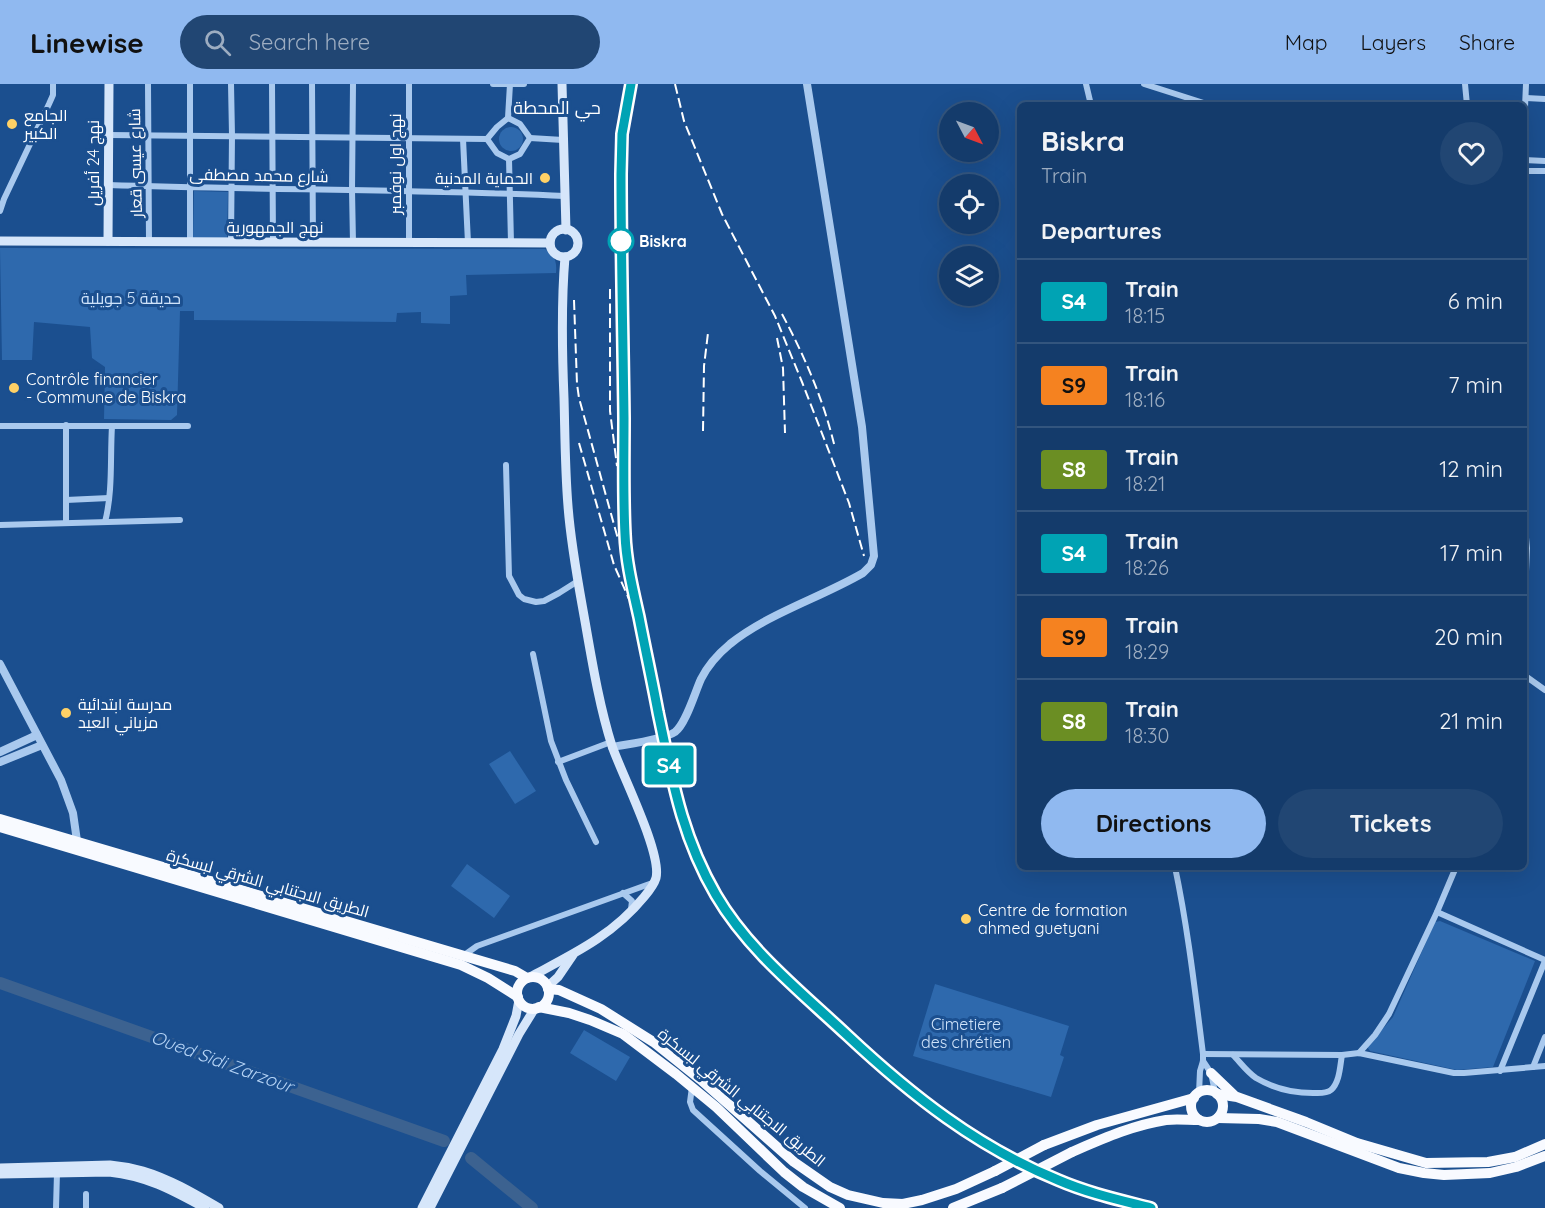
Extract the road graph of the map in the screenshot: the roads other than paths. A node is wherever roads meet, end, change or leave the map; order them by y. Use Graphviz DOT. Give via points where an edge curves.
graph roads {
  1 [pos="53,84"];
  2 [pos="109,84"];
  3 [pos="148,84"];
  4 [pos="190,84"];
  5 [pos="231,84"];
  6 [pos="272,84"];
  7 [pos="312,84"];
  8 [pos="353,84"];
  9 [pos="409,84"];
  10 [pos="493,84"];
  11 [pos="510,84"];
  12 [pos="524,84"];
  13 [pos="562,84"];
  14 [pos="807,84"];
  15 [pos="1086,84"];
  16 [pos="1144,84"];
  17 [pos="1465,84"];
  18 [pos="1526,84"];
  19 [pos="1526,98"];
  20 [pos="1545,99"];
  21 [pos="1089,102"];
  22 [pos="1201,102"];
  23 [pos="1467,102"];
  24 [pos="1526,102"];
  25 [pos="508,118"];
  26 [pos="109,135"];
  27 [pos="232,135"];
  28 [pos="148,136"];
  29 [pos="190,136"];
  30 [pos="273,136"];
  31 [pos="313,136"];
  32 [pos="352,137"];
  33 [pos="409,138"];
  34 [pos="530,138"];
  35 [pos="463,139"];
  36 [pos="487,139"];
  37 [pos="563,140"];
  38 [pos="509,159"];
  39 [pos="1527,160"];
  40 [pos="1545,161"];
  41 [pos="1527,171"];
  42 [pos="1545,171"];
  43 [pos="108,185"];
  44 [pos="148,187"];
  45 [pos="190,188"];
  46 [pos="232,189"];
  47 [pos="273,189"];
  48 [pos="313,190"];
  49 [pos="352,190"];
  50 [pos="409,190"];
  51 [pos="466,192"];
  52 [pos="509,193"];
  53 [pos="565,195"];
  54 [pos="2,199"];
  55 [pos="0,211"];
  56 [pos="566,230"];
  57 [pos="0,241"];
  58 [pos="108,241"];
  59 [pos="149,242"];
  60 [pos="190,242"];
  61 [pos="231,242"];
  62 [pos="273,242"];
  63 [pos="313,243"];
  64 [pos="353,243"];
  65 [pos="409,243"];
  66 [pos="468,243"];
  67 [pos="511,243"];
  68 [pos="550,243"];
  69 [pos="565,257"];
  70 [pos="66,425"];
  71 [pos="0,426"];
  72 [pos="112,426"];
  73 [pos="188,426"];
  74 [pos="506,465"];
  75 [pos="109,498"];
  76 [pos="66,500"];
  77 [pos="180,520"];
  78 [pos="105,522"];
  79 [pos="66,523"];
  80 [pos="0,525"];
  81 [pos="578,581"];
  82 [pos="533,654"];
  83 [pos="0,664"];
  84 [pos="1527,677"];
  85 [pos="1545,690"];
  86 [pos="37,735"];
  87 [pos="612,744"];
  88 [pos="42,745"];
  89 [pos="0,752"];
  90 [pos="0,762"];
  91 [pos="558,762"];
  92 [pos="0,819"];
  93 [pos="0,827"];
  94 [pos="77,842"];
  95 [pos="596,842"];
  96 [pos="1176,870"];
  97 [pos="1455,870"];
  98 [pos="655,882"];
  99 [pos="623,893"];
  100 [pos="631,911"];
  101 [pos="1437,912"];
  102 [pos="574,953"];
  103 [pos="462,956"];
  104 [pos="1545,961"];
  105 [pos="529,978"];
  106 [pos="548,988"];
  107 [pos="518,998"];
  108 [pos="537,1007"];
  109 [pos="1545,1037"];
  110 [pos="1359,1053"];
  111 [pos="1203,1054"];
  112 [pos="1233,1055"];
  113 [pos="1342,1055"];
  114 [pos="1203,1061"];
  115 [pos="1545,1066"];
  116 [pos="1533,1067"];
  117 [pos="1500,1071"];
  118 [pos="1210,1073"];
  119 [pos="692,1087"];
  120 [pos="1216,1093"];
  121 [pos="1196,1095"];
  122 [pos="1237,1097"];
  123 [pos="1218,1118"];
  124 [pos="1199,1120"];
  125 [pos="1545,1144"];
  126 [pos="1545,1156"];
  127 [pos="0,1168"];
  128 [pos="57,1173"];
  129 [pos="0,1174"];
  130 [pos="86,1194"];
  131 [pos="56,1208"];
  132 [pos="86,1208"];
  133 [pos="205,1208"];
  134 [pos="219,1208"];
  135 [pos="422,1208"];
  136 [pos="430,1208"];
  137 [pos="805,1208"];
  138 [pos="840,1208"];
  139 [pos="953,1208"];
  1 -- 54 [label="street" via="53,95"];
  2 -- 26 [label="main road, نهج 24 أفريل"];
  3 -- 28 [label="street, شارع عيسى قعار"];
  4 -- 29 [label="street"];
  5 -- 27 [label="street"];
  6 -- 30 [label="street"];
  7 -- 31 [label="street"];
  8 -- 32 [label="street"];
  9 -- 33 [label="street, نهج اول نوفمبر"];
  10 -- 11 [label="street"];
  11 -- 12 [label="street"];
  11 -- 25 [label="street"];
  13 -- 37 [label="main road"];
  14 -- 87 [label="street" via="862,427 874,556 863,573 762,623 728,646 709,665 684,720 674,732"];
  15 -- 21 [label="street"];
  16 -- 22 [label="street"];
  17 -- 23 [label="street"];
  18 -- 19 [label="street"];
  19 -- 20 [label="street"];
  19 -- 24 [label="street"];
  25 -- 34 [label="street" via="520,124"];
  25 -- 36 [label="street"];
  26 -- 28 [label="street"];
  26 -- 43 [label="main road, نهج 24 أفريل"];
  27 -- 29 [label="street"];
  27 -- 30 [label="street"];
  27 -- 46 [label="street"];
  28 -- 29 [label="street"];
  28 -- 44 [label="street, شارع عيسى قعار"];
  29 -- 45 [label="street"];
  30 -- 31 [label="street"];
  30 -- 47 [label="street"];
  31 -- 32 [label="street"];
  31 -- 48 [label="street"];
  32 -- 33 [label="street"];
  32 -- 49 [label="street"];
  33 -- 35 [label="street"];
  33 -- 50 [label="street, نهج اول نوفمبر"];
  34 -- 37 [label="street"];
  34 -- 38 [label="street" via="520,153"];
  35 -- 36 [label="street"];
  35 -- 51 [label="street"];
  36 -- 38 [label="street" via="497,153"];
  37 -- 53 [label="main road"];
  38 -- 52 [label="street"];
  39 -- 40 [label="street"];
  41 -- 42 [label="street"];
  43 -- 44 [label="street, شارع محمد مصطفى"];
  43 -- 58 [label="main road, نهج 24 أفريل"];
  44 -- 45 [label="street, شارع محمد مصطفى"];
  44 -- 59 [label="street, شارع عيسى قعار"];
  45 -- 46 [label="street, شارع محمد مصطفى"];
  45 -- 60 [label="street"];
  46 -- 47 [label="street, شارع محمد مصطفى"];
  46 -- 61 [label="street"];
  47 -- 48 [label="street, شارع محمد مصطفى"];
  47 -- 62 [label="street"];
  48 -- 49 [label="street, شارع محمد مصطفى"];
  48 -- 63 [label="street"];
  49 -- 50 [label="street, شارع محمد مصطفى"];
  49 -- 64 [label="street"];
  50 -- 51 [label="street, شارع محمد مصطفى"];
  50 -- 65 [label="street, نهج اول نوفمبر"];
  51 -- 52 [label="street, شارع محمد مصطفى"];
  51 -- 66 [label="street"];
  52 -- 53 [label="street, شارع محمد مصطفى"];
  52 -- 67 [label="street"];
  53 -- 56 [label="main road"];
  54 -- 55 [label="street"];
  56 -- 68 [label="main road" via="557,231"];
  56 -- 69 [label="main road" via="574,233 578,246"];
  57 -- 58 [label="main road, نهج الجمهورية"];
  58 -- 59 [label="main road, نهج الجمهورية"];
  59 -- 60 [label="main road, نهج الجمهورية"];
  60 -- 61 [label="main road, نهج الجمهورية"];
  61 -- 62 [label="main road, نهج الجمهورية"];
  62 -- 63 [label="main road, نهج الجمهورية"];
  63 -- 64 [label="main road, نهج الجمهورية"];
  64 -- 65 [label="main road, نهج الجمهورية"];
  65 -- 66 [label="main road, نهج الجمهورية"];
  66 -- 67 [label="main road, نهج الجمهورية"];
  67 -- 68 [label="main road, نهج الجمهورية"];
  68 -- 69 [label="main road" via="556,255"];
  69 -- 81 [label="main road" via="565,448"];
  70 -- 71 [label="street"];
  70 -- 72 [label="street"];
  70 -- 76 [label="street"];
  72 -- 73 [label="street"];
  72 -- 75 [label="street"];
  74 -- 81 [label="street" via="509,576 519,595 544,601"];
  75 -- 76 [label="street"];
  75 -- 78 [label="street"];
  76 -- 79 [label="street"];
  77 -- 78 [label="street"];
  78 -- 79 [label="street"];
  79 -- 80 [label="street"];
  81 -- 87 [label="main road"];
  82 -- 91 [label="street"];
  83 -- 86 [label="street"];
  84 -- 85 [label="street"];
  86 -- 88 [label="street"];
  86 -- 89 [label="street"];
  87 -- 91 [label="street"];
  87 -- 98 [label="main road" via="657,864"];
  88 -- 90 [label="street"];
  88 -- 94 [label="street" via="73,813"];
  91 -- 95 [label="street"];
  92 -- 94 [label="highway, الطريق الاجتنابي الشرقي لبسكرة"];
  93 -- 107 [label="highway, الطريق الاجتنابي الشرقي لبسكرة" via="461,965"];
  94 -- 103 [label="highway, الطريق الاجتنابي الشرقي لبسكرة"];
  96 -- 111 [label="street"];
  97 -- 101 [label="street"];
  98 -- 99 [label="street"];
  98 -- 100 [label="main road"];
  99 -- 100 [label="street" via="632,901"];
  99 -- 103 [label="street" via="477,946"];
  100 -- 102 [label="main road" via="599,939"];
  101 -- 104 [label="street"];
  101 -- 110 [label="street" via="1389,1014"];
  102 -- 105 [label="main road"];
  102 -- 106 [label="main road"];
  103 -- 105 [label="highway, الطريق الاجتنابي الشرقي لبسكرة"];
  104 -- 117 [label="street"];
  105 -- 106 [label="highway" via="538,978"];
  105 -- 107 [label="highway" via="518,988"];
  106 -- 108 [label="highway" via="546,1001"];
  106 -- 121 [label="highway, الطريق الاجتنابي الشرقي لبسكرة, bridge" via="601,1009 655,1043 794,1162 830,1187 883,1203 903,1204 956,1189 1044,1145"];
  107 -- 108 [label="highway" via="525,1006"];
  107 -- 135 [label="main road" via="516,1016 503,1049"];
  108 -- 119 [label="highway, الطريق الاجتنابي الشرقي لبسكرة" via="580,1016 623,1034"];
  108 -- 136 [label="main road" via="519,1034"];
  109 -- 116 [label="street"];
  110 -- 113 [label="street"];
  110 -- 117 [label="street" via="1454,1073"];
  111 -- 112 [label="street"];
  111 -- 114 [label="street"];
  112 -- 113 [label="street"];
  112 -- 113 [label="street" via="1257,1078 1299,1093 1330,1091"];
  114 -- 118 [label="street"];
  114 -- 121 [label="street"];
  115 -- 116 [label="street"];
  116 -- 117 [label="street"];
  118 -- 120 [label="street"];
  118 -- 122 [label="highway"];
  119 -- 137 [label="street" via="693,1110"];
  119 -- 138 [label="highway, الطريق الاجتنابي الشرقي لبسكرة" via="784,1172"];
  120 -- 121 [label="highway" via="1210,1090"];
  120 -- 122 [label="highway"];
  120 -- 123 [label="highway" via="1223,1103"];
  121 -- 124 [label="highway" via="1191,1104"];
  122 -- 125 [label="highway" via="1357,1143 1425,1163 1488,1162 1515,1157"];
  123 -- 124 [label="highway" via="1212,1122"];
  123 -- 126 [label="highway" via="1277,1122 1399,1168 1434,1174 1490,1173"];
  124 -- 139 [label="highway, bridge" via="1145,1124 1108,1136"];
  127 -- 134 [label="main road" via="127,1167 168,1180"];
  128 -- 129 [label="main road"];
  128 -- 131 [label="street"];
  128 -- 133 [label="main road" via="109,1172 138,1177"];
  130 -- 132 [label="street"];
}
